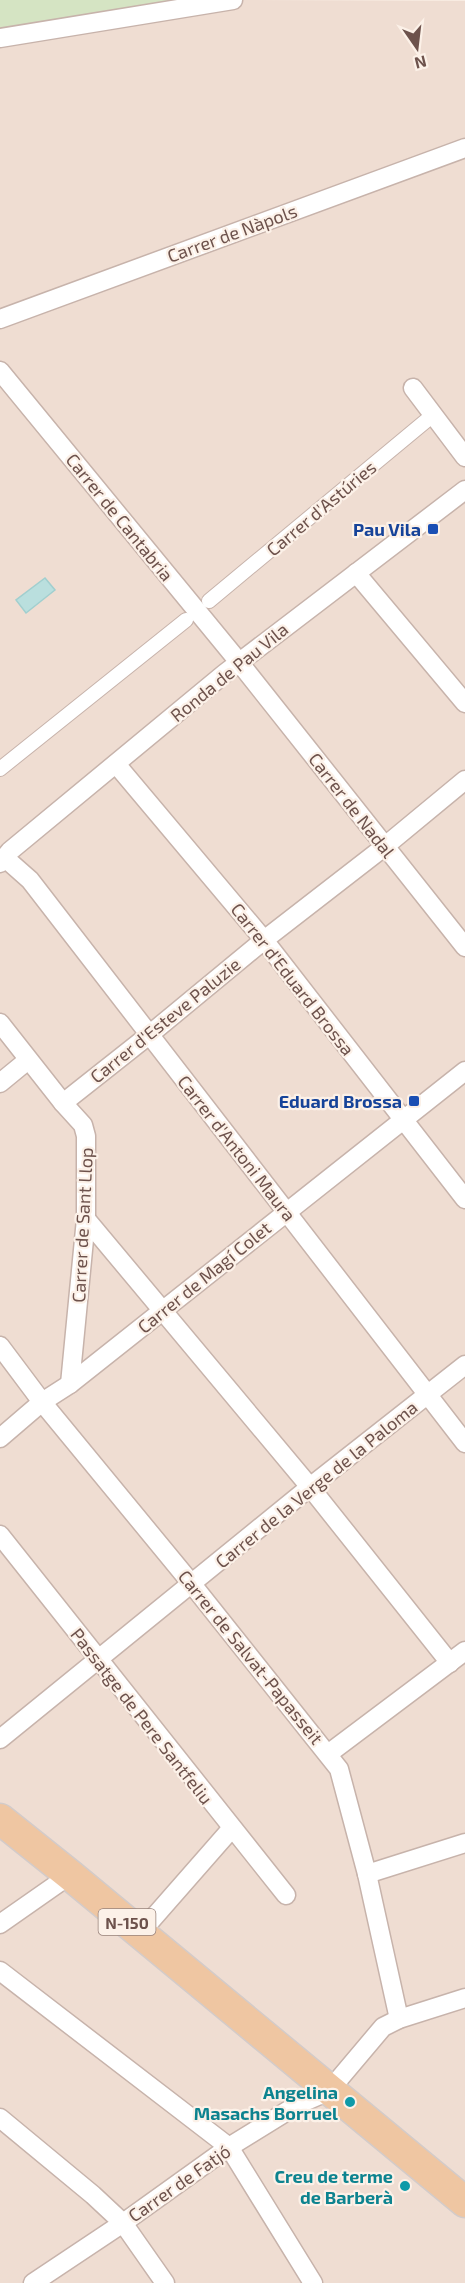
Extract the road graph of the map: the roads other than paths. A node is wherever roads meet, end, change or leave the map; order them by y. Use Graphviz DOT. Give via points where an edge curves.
graph roads {
  1 [pos="232,0"];
  2 [pos="0,38"];
  3 [pos="465,148"];
  4 [pos="0,319"];
  5 [pos="0,371"];
  6 [pos="412,388"];
  7 [pos="433,414"];
  8 [pos="465,457"];
  9 [pos="465,490"];
  10 [pos="356,573"];
  11 [pos="209,601"];
  12 [pos="186,620"];
  13 [pos="239,662"];
  14 [pos="465,703"];
  15 [pos="116,764"];
  16 [pos="0,769"];
  17 [pos="465,780"];
  18 [pos="384,847"];
  19 [pos="4,854"];
  20 [pos="264,939"];
  21 [pos="465,947"];
  22 [pos="0,1023"];
  23 [pos="149,1035"];
  24 [pos="28,1060"];
  25 [pos="465,1071"];
  26 [pos="0,1083"];
  27 [pos="63,1102"];
  28 [pos="404,1121"];
  29 [pos="465,1199"];
  30 [pos="287,1211"];
  31 [pos="86,1219"];
  32 [pos="163,1310"];
  33 [pos="0,1346"];
  34 [pos="465,1365"];
  35 [pos="70,1384"];
  36 [pos="427,1395"];
  37 [pos="42,1402"];
  38 [pos="0,1438"];
  39 [pos="465,1443"];
  40 [pos="310,1487"];
  41 [pos="0,1535"];
  42 [pos="191,1583"];
  43 [pos="465,1651"];
  44 [pos="98,1660"];
  45 [pos="450,1663"];
  46 [pos="0,1739"];
  47 [pos="328,1754"];
  48 [pos="0,1819"];
  49 [pos="232,1828"];
  50 [pos="465,1843"];
  51 [pos="367,1874"];
  52 [pos="70,1875"];
  53 [pos="286,1895"];
  54 [pos="0,1924"];
  55 [pos="140,1933"];
  56 [pos="0,1971"];
  57 [pos="465,1998"];
  58 [pos="399,2019"];
  59 [pos="330,2091"];
  60 [pos="0,2118"];
  61 [pos="229,2147"];
  62 [pos="465,2202"];
  63 [pos="123,2223"];
  64 [pos="33,2283"];
  65 [pos="165,2283"];
  66 [pos="313,2283"];
  1 -- 2 [label="street"];
  3 -- 4 [label="street, Carrer de Nàpols"];
  5 -- 13 [label="street, Carrer de Cantabria"];
  6 -- 7 [label="street"];
  7 -- 8 [label="street"];
  7 -- 11 [label="street, Carrer d'Astúries"];
  9 -- 10 [label="street, Ronda de Pau Vila"];
  10 -- 13 [label="street, Ronda de Pau Vila"];
  10 -- 14 [label="street"];
  12 -- 16 [label="street"];
  13 -- 15 [label="street, Ronda de Pau Vila"];
  13 -- 18 [label="street, Carrer de Nadal"];
  15 -- 19 [label="street, Ronda de Pau Vila"];
  15 -- 20 [label="street, Carrer d'Eduard Brossa"];
  17 -- 18 [label="street, Carrer d'Esteve Paluzie"];
  18 -- 20 [label="street, Carrer d'Esteve Paluzie"];
  18 -- 21 [label="street, Carrer de Nadal"];
  19 -- 23 [label="street, Carrer d'Antoni Maura" via="30,880"];
  20 -- 23 [label="street, Carrer d'Esteve Paluzie"];
  20 -- 28 [label="street, Carrer d'Eduard Brossa"];
  22 -- 24 [label="street, Carrer de Sant Llop"];
  23 -- 27 [label="street, Carrer d'Esteve Paluzie"];
  23 -- 30 [label="street, Carrer d'Antoni Maura"];
  24 -- 26 [label="street"];
  24 -- 27 [label="street, Carrer de Sant Llop"];
  25 -- 28 [label="street, Carrer de Magí Colet"];
  27 -- 31 [label="street, Carrer de Sant Llop" via="83,1125 86,1136"];
  28 -- 29 [label="street, Carrer d'Eduard Brossa"];
  28 -- 30 [label="street, Carrer de Magí Colet"];
  30 -- 32 [label="street, Carrer de Magí Colet"];
  30 -- 36 [label="street, Carrer d'Antoni Maura"];
  31 -- 32 [label="street"];
  31 -- 35 [label="street, Carrer de Sant Llop"];
  32 -- 35 [label="street, Carrer de Magí Colet"];
  32 -- 40 [label="street"];
  33 -- 37 [label="street, Carrer de Salvat-Papasseit"];
  34 -- 36 [label="street, Carrer de la Verge de la Paloma"];
  35 -- 37 [label="street, Carrer de Magí Colet"];
  36 -- 39 [label="street, Carrer d'Antoni Maura"];
  36 -- 40 [label="street, Carrer de la Verge de la Paloma"];
  37 -- 38 [label="street, Carrer de Magí Colet"];
  37 -- 42 [label="street, Carrer de Salvat-Papasseit"];
  40 -- 42 [label="street, Carrer de la Verge de la Paloma"];
  40 -- 45 [label="street"];
  41 -- 44 [label="street, Passatge de Pere Santfeliu"];
  42 -- 44 [label="street, Carrer de la Verge de la Paloma"];
  42 -- 47 [label="street, Carrer de Salvat-Papasseit"];
  43 -- 45 [label="street"];
  44 -- 46 [label="street, Carrer de la Verge de la Paloma"];
  44 -- 49 [label="street, Passatge de Pere Santfeliu"];
  45 -- 47 [label="street"];
  47 -- 51 [label="street, Carrer de Salvat-Papasseit" via="339,1768"];
  48 -- 52 [label="main road, N-150"];
  49 -- 53 [label="street, Passatge de Pere Santfeliu"];
  49 -- 55 [label="street"];
  50 -- 51 [label="street"];
  51 -- 58 [label="street, Carrer de Salvat-Papasseit"];
  52 -- 54 [label="street"];
  52 -- 55 [label="main road, N-150"];
  55 -- 59 [label="main road, N-150"];
  56 -- 61 [label="street"];
  57 -- 58 [label="street"];
  58 -- 59 [label="street" via="383,2027"];
  59 -- 61 [label="street, Carrer de Fatjó" via="297,2105"];
  59 -- 62 [label="main road, N-150"];
  60 -- 63 [label="street"];
  61 -- 63 [label="street, Carrer de Fatjó"];
  61 -- 66 [label="street"];
  63 -- 64 [label="street, Carrer de Fatjó"];
  63 -- 65 [label="street"];
}
